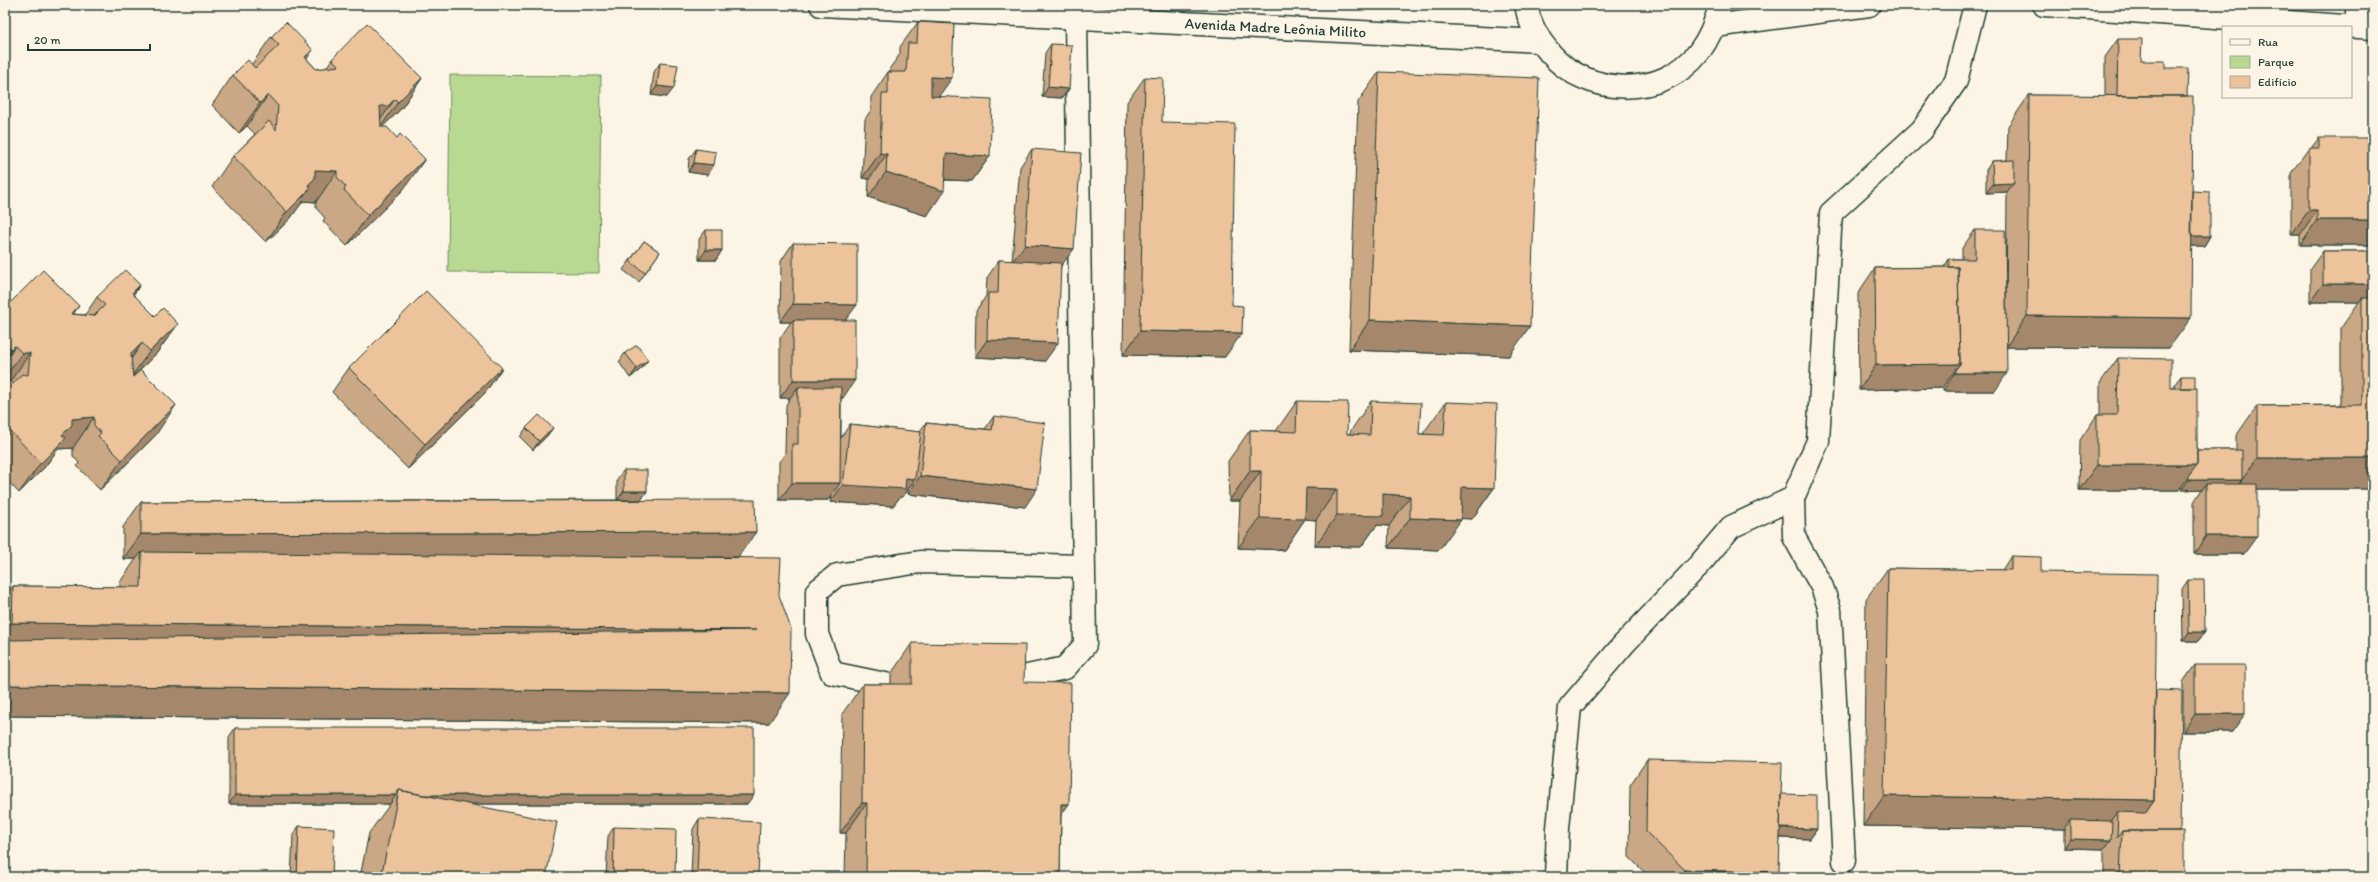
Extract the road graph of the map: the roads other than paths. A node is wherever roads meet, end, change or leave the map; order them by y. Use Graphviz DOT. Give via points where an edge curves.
graph roads {
  1 [pos="821,5"];
  2 [pos="1526,5"];
  3 [pos="1720,5"];
  4 [pos="1869,5"];
  5 [pos="1975,5"];
  6 [pos="2044,5"];
  7 [pos="2357,5"];
  8 [pos="1076,18"];
  9 [pos="1715,26"];
  10 [pos="2337,26"];
  11 [pos="2352,27"];
  12 [pos="2365,28"];
  13 [pos="1539,41"];
  14 [pos="1794,498"];
  15 [pos="1084,566"];
  16 [pos="1004,681"];
  17 [pos="890,685"];
  18 [pos="1844,861"];
  19 [pos="1556,877"];
  1 -- 8 [label="main road, Avenida Madre Leônia Milito"];
  2 -- 13 [label="main road"];
  3 -- 9 [label="main road"];
  4 -- 9 [label="main road"];
  5 -- 14 [label="main road" via="1956,81 1952,87 1922,130 1831,213 1818,441"];
  6 -- 10 [label="main road"];
  7 -- 12 [label="main road"];
  8 -- 13 [label="main road, Avenida Madre Leônia Milito"];
  8 -- 15 [label="main road"];
  9 -- 13 [label="main road" via="1699,53 1675,73 1647,85 1615,88 1585,80 1559,64"];
  11 -- 12 [label="main road"];
  14 -- 18 [label="main road" via="1794,537 1822,587 1830,610"];
  14 -- 19 [label="main road" via="1731,527 1570,707 1558,828"];
  15 -- 16 [label="main road" via="1085,645 1064,668"];
  15 -- 17 [label="main road" via="920,562 837,575 817,591 817,634 832,673"];
}
